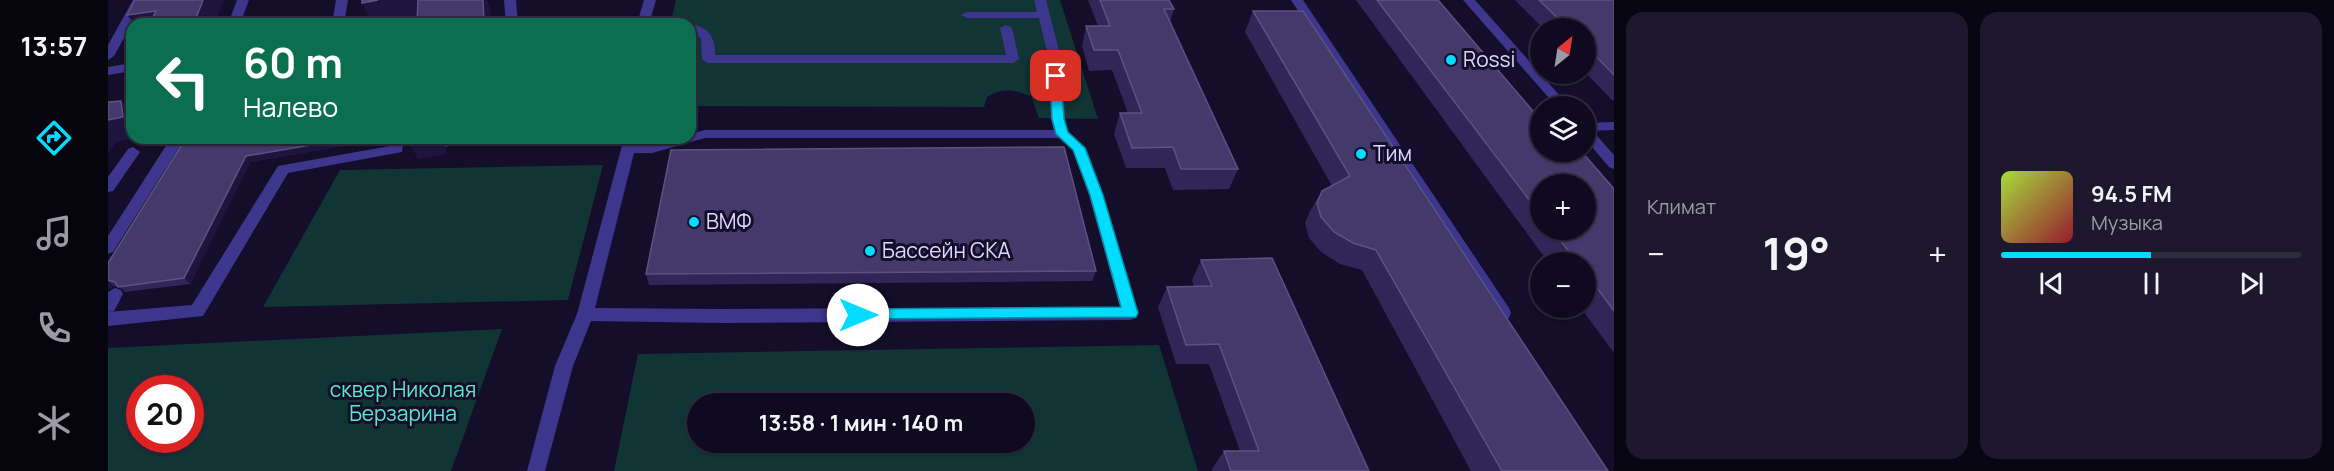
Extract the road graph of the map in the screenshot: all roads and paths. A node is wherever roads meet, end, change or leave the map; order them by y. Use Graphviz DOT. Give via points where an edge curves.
graph roads {
  1 [pos="139,0"];
  2 [pos="243,0"];
  3 [pos="342,0"];
  4 [pos="510,0"];
  5 [pos="650,0"];
  6 [pos="1040,0"];
  7 [pos="1297,0"];
  8 [pos="1468,0"];
  9 [pos="967,15"];
  10 [pos="1044,15"];
  11 [pos="129,18"];
  12 [pos="236,18"];
  13 [pos="339,18"];
  14 [pos="512,18"];
  15 [pos="645,18"];
  16 [pos="126,23"];
  17 [pos="696,28"];
  18 [pos="1006,28"];
  19 [pos="108,56"];
  20 [pos="126,68"];
  21 [pos="108,71"];
  22 [pos="1554,96"];
  23 [pos="1614,126"];
  24 [pos="1596,127"];
  25 [pos="1062,134"];
  26 [pos="696,136"];
  27 [pos="1596,142"];
  28 [pos="174,144"];
  29 [pos="630,144"];
  30 [pos="634,144"];
  31 [pos="667,144"];
  32 [pos="400,145"];
  33 [pos="133,152"];
  34 [pos="1612,159"];
  35 [pos="108,187"];
  36 [pos="108,248"];
  37 [pos="585,314"];
  38 [pos="108,320"];
  39 [pos="1510,324"];
  40 [pos="536,471"];
  1 -- 11 [label="street"];
  2 -- 12 [label="street"];
  3 -- 13 [label="street"];
  4 -- 14 [label="street"];
  5 -- 15 [label="street"];
  6 -- 10 [label="street"];
  7 -- 39 [label="street"];
  8 -- 22 [label="street"];
  9 -- 10 [label="street"];
  10 -- 25 [label="street" via="1054,55"];
  16 -- 19 [label="street"];
  17 -- 18 [label="street" via="708,35 708,59 1013,59"];
  20 -- 21 [label="street"];
  23 -- 24 [label="street"];
  25 -- 26 [label="street"];
  25 -- 37 [label="street" via="1079,148 1130,313"];
  27 -- 34 [label="street"];
  28 -- 36 [label="street"];
  29 -- 37 [label="street"];
  30 -- 31 [label="street" via="652,148"];
  32 -- 38 [label="street" via="283,169 196,311"];
  33 -- 35 [label="street"];
  37 -- 40 [label="street" via="564,366"];
}
